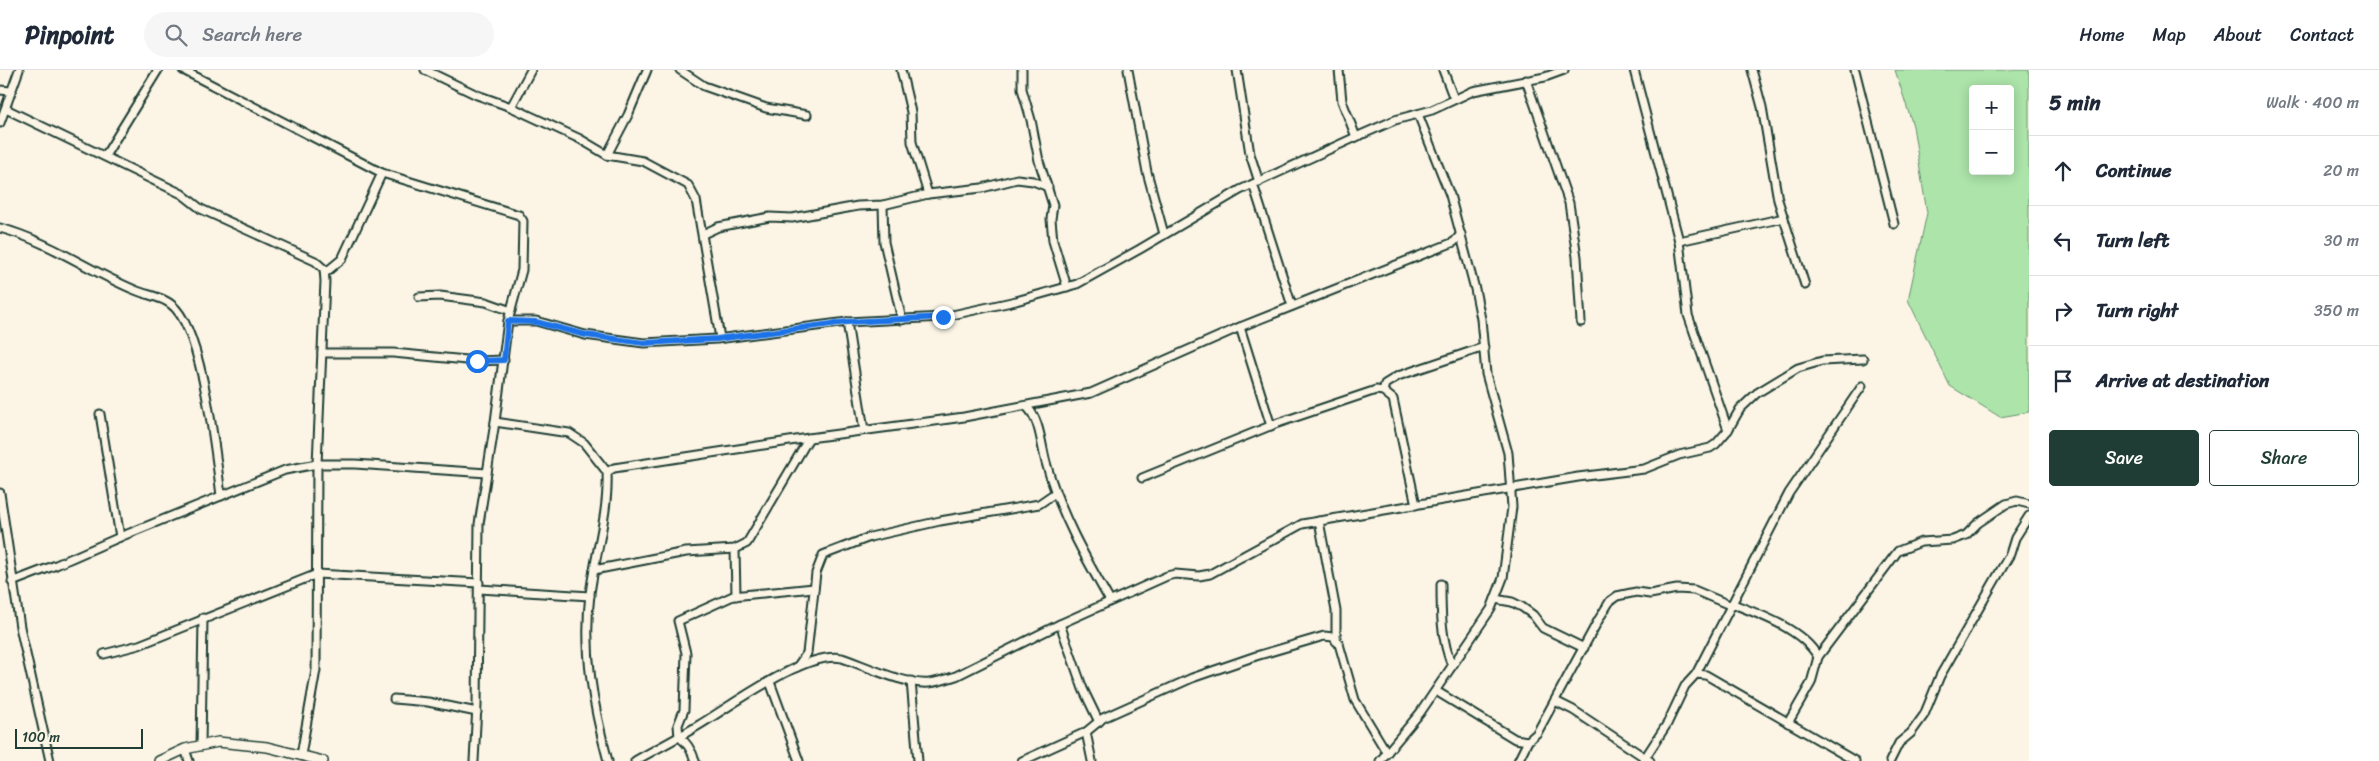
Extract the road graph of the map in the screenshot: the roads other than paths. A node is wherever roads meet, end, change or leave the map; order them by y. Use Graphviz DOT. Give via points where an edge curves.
graph roads {
  1 [pos="19,70"];
  2 [pos="158,70"];
  3 [pos="184,70"];
  4 [pos="425,70"];
  5 [pos="531,70"];
  6 [pos="647,70"];
  7 [pos="680,70"];
  8 [pos="901,70"];
  9 [pos="1022,70"];
  10 [pos="1128,70"];
  11 [pos="1237,70"];
  12 [pos="1339,70"];
  13 [pos="1443,70"];
  14 [pos="1634,70"];
  15 [pos="1752,70"];
  16 [pos="1855,70"];
  17 [pos="1560,71"];
  18 [pos="1526,80"];
  19 [pos="0,90"];
  20 [pos="11,91"];
  21 [pos="1454,99"];
  22 [pos="510,107"];
  23 [pos="6,109"];
  24 [pos="1418,114"];
  25 [pos="807,115"];
  26 [pos="0,123"];
  27 [pos="1356,137"];
  28 [pos="607,155"];
  29 [pos="105,156"];
  30 [pos="382,173"];
  31 [pos="1256,183"];
  32 [pos="1048,187"];
  33 [pos="928,194"];
  34 [pos="883,204"];
  35 [pos="1784,218"];
  36 [pos="1894,224"];
  37 [pos="0,228"];
  38 [pos="702,234"];
  39 [pos="1164,234"];
  40 [pos="1461,234"];
  41 [pos="1678,241"];
  42 [pos="1454,242"];
  43 [pos="1464,246"];
  44 [pos="325,274"];
  45 [pos="1804,285"];
  46 [pos="1067,287"];
  47 [pos="418,297"];
  48 [pos="1292,306"];
  49 [pos="510,311"];
  50 [pos="902,320"];
  51 [pos="508,321"];
  52 [pos="847,322"];
  53 [pos="1582,322"];
  54 [pos="1240,327"];
  55 [pos="720,338"];
  56 [pos="1484,346"];
  57 [pos="322,354"];
  58 [pos="1863,359"];
  59 [pos="504,360"];
  60 [pos="1862,386"];
  61 [pos="1383,391"];
  62 [pos="1039,404"];
  63 [pos="1026,406"];
  64 [pos="1034,413"];
  65 [pos="100,414"];
  66 [pos="496,422"];
  67 [pos="1271,426"];
  68 [pos="864,430"];
  69 [pos="1728,430"];
  70 [pos="809,438"];
  71 [pos="317,464"];
  72 [pos="606,472"];
  73 [pos="487,473"];
  74 [pos="1142,478"];
  75 [pos="1512,489"];
  76 [pos="0,492"];
  77 [pos="1055,493"];
  78 [pos="221,496"];
  79 [pos="2029,504"];
  80 [pos="1416,505"];
  81 [pos="2029,516"];
  82 [pos="1319,521"];
  83 [pos="120,537"];
  84 [pos="735,549"];
  85 [pos="594,570"];
  86 [pos="317,574"];
  87 [pos="12,582"];
  88 [pos="1441,584"];
  89 [pos="479,586"];
  90 [pos="814,588"];
  91 [pos="590,596"];
  92 [pos="736,596"];
  93 [pos="1495,599"];
  94 [pos="1110,601"];
  95 [pos="1733,605"];
  96 [pos="203,618"];
  97 [pos="1060,624"];
  98 [pos="1336,641"];
  99 [pos="1584,648"];
  100 [pos="807,652"];
  101 [pos="104,654"];
  102 [pos="1818,657"];
  103 [pos="812,661"];
  104 [pos="1452,666"];
  105 [pos="797,667"];
  106 [pos="1696,674"];
  107 [pos="910,681"];
  108 [pos="770,682"];
  109 [pos="1436,691"];
  110 [pos="394,699"];
  111 [pos="1555,701"];
  112 [pos="477,712"];
  113 [pos="1099,722"];
  114 [pos="1788,723"];
  115 [pos="1086,732"];
  116 [pos="678,737"];
  117 [pos="1528,741"];
  118 [pos="201,746"];
  119 [pos="184,750"];
  120 [pos="1387,753"];
  121 [pos="301,754"];
  122 [pos="1646,760"];
  123 [pos="50,761"];
  124 [pos="158,761"];
  125 [pos="189,761"];
  126 [pos="324,761"];
  127 [pos="474,761"];
  128 [pos="608,761"];
  129 [pos="635,761"];
  130 [pos="695,761"];
  131 [pos="799,761"];
  132 [pos="918,761"];
  133 [pos="1022,761"];
  134 [pos="1092,761"];
  135 [pos="1380,761"];
  136 [pos="1518,761"];
  137 [pos="1855,761"];
  138 [pos="1890,761"];
  1 -- 20 [label="street"];
  2 -- 29 [label="street"];
  3 -- 30 [label="street"];
  4 -- 22 [label="street"];
  5 -- 22 [label="street"];
  6 -- 28 [label="street"];
  7 -- 25 [label="street" via="704,86 759,105"];
  8 -- 33 [label="street" via="911,112 912,142"];
  9 -- 32 [label="street" via="1022,89"];
  10 -- 39 [label="street" via="1147,172"];
  11 -- 31 [label="street"];
  12 -- 27 [label="street" via="1342,101"];
  13 -- 21 [label="street"];
  14 -- 41 [label="street"];
  15 -- 35 [label="street"];
  16 -- 36 [label="street"];
  17 -- 18 [label="street"];
  18 -- 21 [label="street" via="1473,91"];
  18 -- 53 [label="street" via="1569,203"];
  19 -- 20 [label="street"];
  20 -- 23 [label="street"];
  21 -- 24 [label="street"];
  22 -- 28 [label="street"];
  23 -- 26 [label="street"];
  23 -- 29 [label="street"];
  24 -- 27 [label="street"];
  24 -- 40 [label="street" via="1450,195"];
  27 -- 31 [label="street"];
  28 -- 38 [label="street" via="643,161 688,185 696,200"];
  29 -- 44 [label="street" via="182,194 201,209 315,261"];
  30 -- 44 [label="street" via="342,260"];
  30 -- 49 [label="street" via="519,215 523,221 523,261 519,288"];
  31 -- 39 [label="street"];
  31 -- 48 [label="street"];
  32 -- 33 [label="street" via="1018,179 982,188"];
  32 -- 46 [label="street" via="1053,204 1054,241"];
  33 -- 34 [label="street"];
  34 -- 38 [label="street" via="792,218 770,217 718,227"];
  34 -- 50 [label="street" via="884,242"];
  35 -- 41 [label="street"];
  35 -- 45 [label="street"];
  37 -- 78 [label="street" via="39,241 135,290 159,297 177,309 199,359"];
  38 -- 55 [label="street"];
  39 -- 46 [label="street"];
  40 -- 42 [label="street"];
  40 -- 43 [label="street"];
  41 -- 69 [label="street" via="1688,315"];
  42 -- 43 [label="street"];
  42 -- 48 [label="street"];
  43 -- 56 [label="street"];
  44 -- 57 [label="street"];
  46 -- 50 [label="street" via="943,317"];
  47 -- 49 [label="street" via="440,296 486,302"];
  48 -- 54 [label="street"];
  49 -- 51 [label="street"];
  50 -- 52 [label="street"];
  51 -- 55 [label="street" via="536,322 586,335 644,343"];
  51 -- 59 [label="street"];
  52 -- 55 [label="street"];
  52 -- 68 [label="street"];
  54 -- 62 [label="street" via="1103,388"];
  54 -- 67 [label="street"];
  56 -- 61 [label="street" via="1398,376 1385,384"];
  56 -- 75 [label="street" via="1490,388 1506,442"];
  57 -- 59 [label="street" via="393,353 477,361"];
  57 -- 71 [label="street"];
  58 -- 69 [label="street" via="1822,361 1798,368 1757,393 1740,408"];
  59 -- 66 [label="street"];
  60 -- 95 [label="street" via="1789,493"];
  61 -- 67 [label="street" via="1366,392"];
  61 -- 80 [label="street" via="1392,399 1396,409"];
  62 -- 63 [label="street"];
  62 -- 64 [label="street"];
  63 -- 64 [label="street"];
  63 -- 68 [label="street" via="964,418"];
  64 -- 77 [label="street"];
  65 -- 83 [label="street"];
  66 -- 72 [label="street" via="569,433 584,443"];
  66 -- 73 [label="street"];
  67 -- 74 [label="street"];
  68 -- 70 [label="street"];
  69 -- 75 [label="street" via="1710,448 1679,455 1644,469"];
  70 -- 72 [label="street" via="614,468"];
  70 -- 84 [label="street" via="747,543"];
  71 -- 73 [label="street" via="391,465"];
  71 -- 78 [label="street" via="285,470"];
  71 -- 86 [label="street"];
  72 -- 85 [label="street" via="606,499"];
  73 -- 89 [label="street" via="479,524"];
  75 -- 80 [label="street"];
  75 -- 93 [label="street" via="1505,568"];
  76 -- 87 [label="street"];
  77 -- 90 [label="street" via="1038,504 870,536 829,552 819,561"];
  77 -- 94 [label="street" via="1067,524"];
  78 -- 83 [label="street"];
  79 -- 102 [label="street" via="2017,501 2006,504 1978,523 1966,536 1921,542 1898,551"];
  80 -- 82 [label="street"];
  81 -- 138 [label="street" via="1940,676 1924,715 1900,743"];
  82 -- 94 [label="street" via="1302,524 1210,574 1167,576"];
  82 -- 98 [label="street" via="1336,611"];
  83 -- 87 [label="street"];
  84 -- 85 [label="street" via="686,552"];
  84 -- 92 [label="street"];
  85 -- 91 [label="street"];
  86 -- 89 [label="street"];
  86 -- 96 [label="street"];
  86 -- 121 [label="street" via="316,670"];
  87 -- 123 [label="street"];
  88 -- 104 [label="street" via="1441,628"];
  89 -- 91 [label="street"];
  89 -- 112 [label="street"];
  90 -- 92 [label="street"];
  90 -- 100 [label="street"];
  91 -- 128 [label="street" via="588,666"];
  92 -- 116 [label="street" via="715,602 677,623 686,653 684,710 678,725"];
  93 -- 99 [label="street" via="1522,607 1543,628"];
  93 -- 104 [label="street"];
  94 -- 97 [label="street"];
  95 -- 99 [label="street" via="1694,590 1625,594 1610,601"];
  95 -- 102 [label="street" via="1758,613 1799,635"];
  95 -- 106 [label="street"];
  96 -- 101 [label="street" via="139,645"];
  96 -- 118 [label="street"];
  97 -- 107 [label="street" via="956,676 928,683"];
  97 -- 113 [label="street" via="1083,689"];
  98 -- 113 [label="street" via="1333,637 1324,636 1256,656 1192,678"];
  98 -- 120 [label="street" via="1355,700"];
  99 -- 111 [label="street"];
  100 -- 103 [label="street"];
  100 -- 105 [label="street"];
  102 -- 114 [label="street" via="1811,683"];
  103 -- 105 [label="street"];
  103 -- 107 [label="street" via="837,657"];
  104 -- 109 [label="street"];
  105 -- 108 [label="street"];
  106 -- 114 [label="street" via="1706,675"];
  106 -- 122 [label="street" via="1685,686"];
  107 -- 132 [label="street"];
  108 -- 116 [label="street"];
  108 -- 131 [label="street"];
  109 -- 117 [label="street" via="1515,739"];
  109 -- 120 [label="street"];
  110 -- 112 [label="street"];
  111 -- 117 [label="street" via="1537,733"];
  111 -- 122 [label="street"];
  112 -- 127 [label="street"];
  113 -- 115 [label="street"];
  114 -- 137 [label="street"];
  115 -- 133 [label="street"];
  115 -- 134 [label="street"];
  116 -- 129 [label="street"];
  116 -- 130 [label="street" via="686,742"];
  117 -- 136 [label="street"];
  118 -- 119 [label="street"];
  118 -- 121 [label="street" via="218,742"];
  119 -- 124 [label="street"];
  119 -- 125 [label="street"];
  120 -- 135 [label="street"];
  121 -- 126 [label="street"];
}
